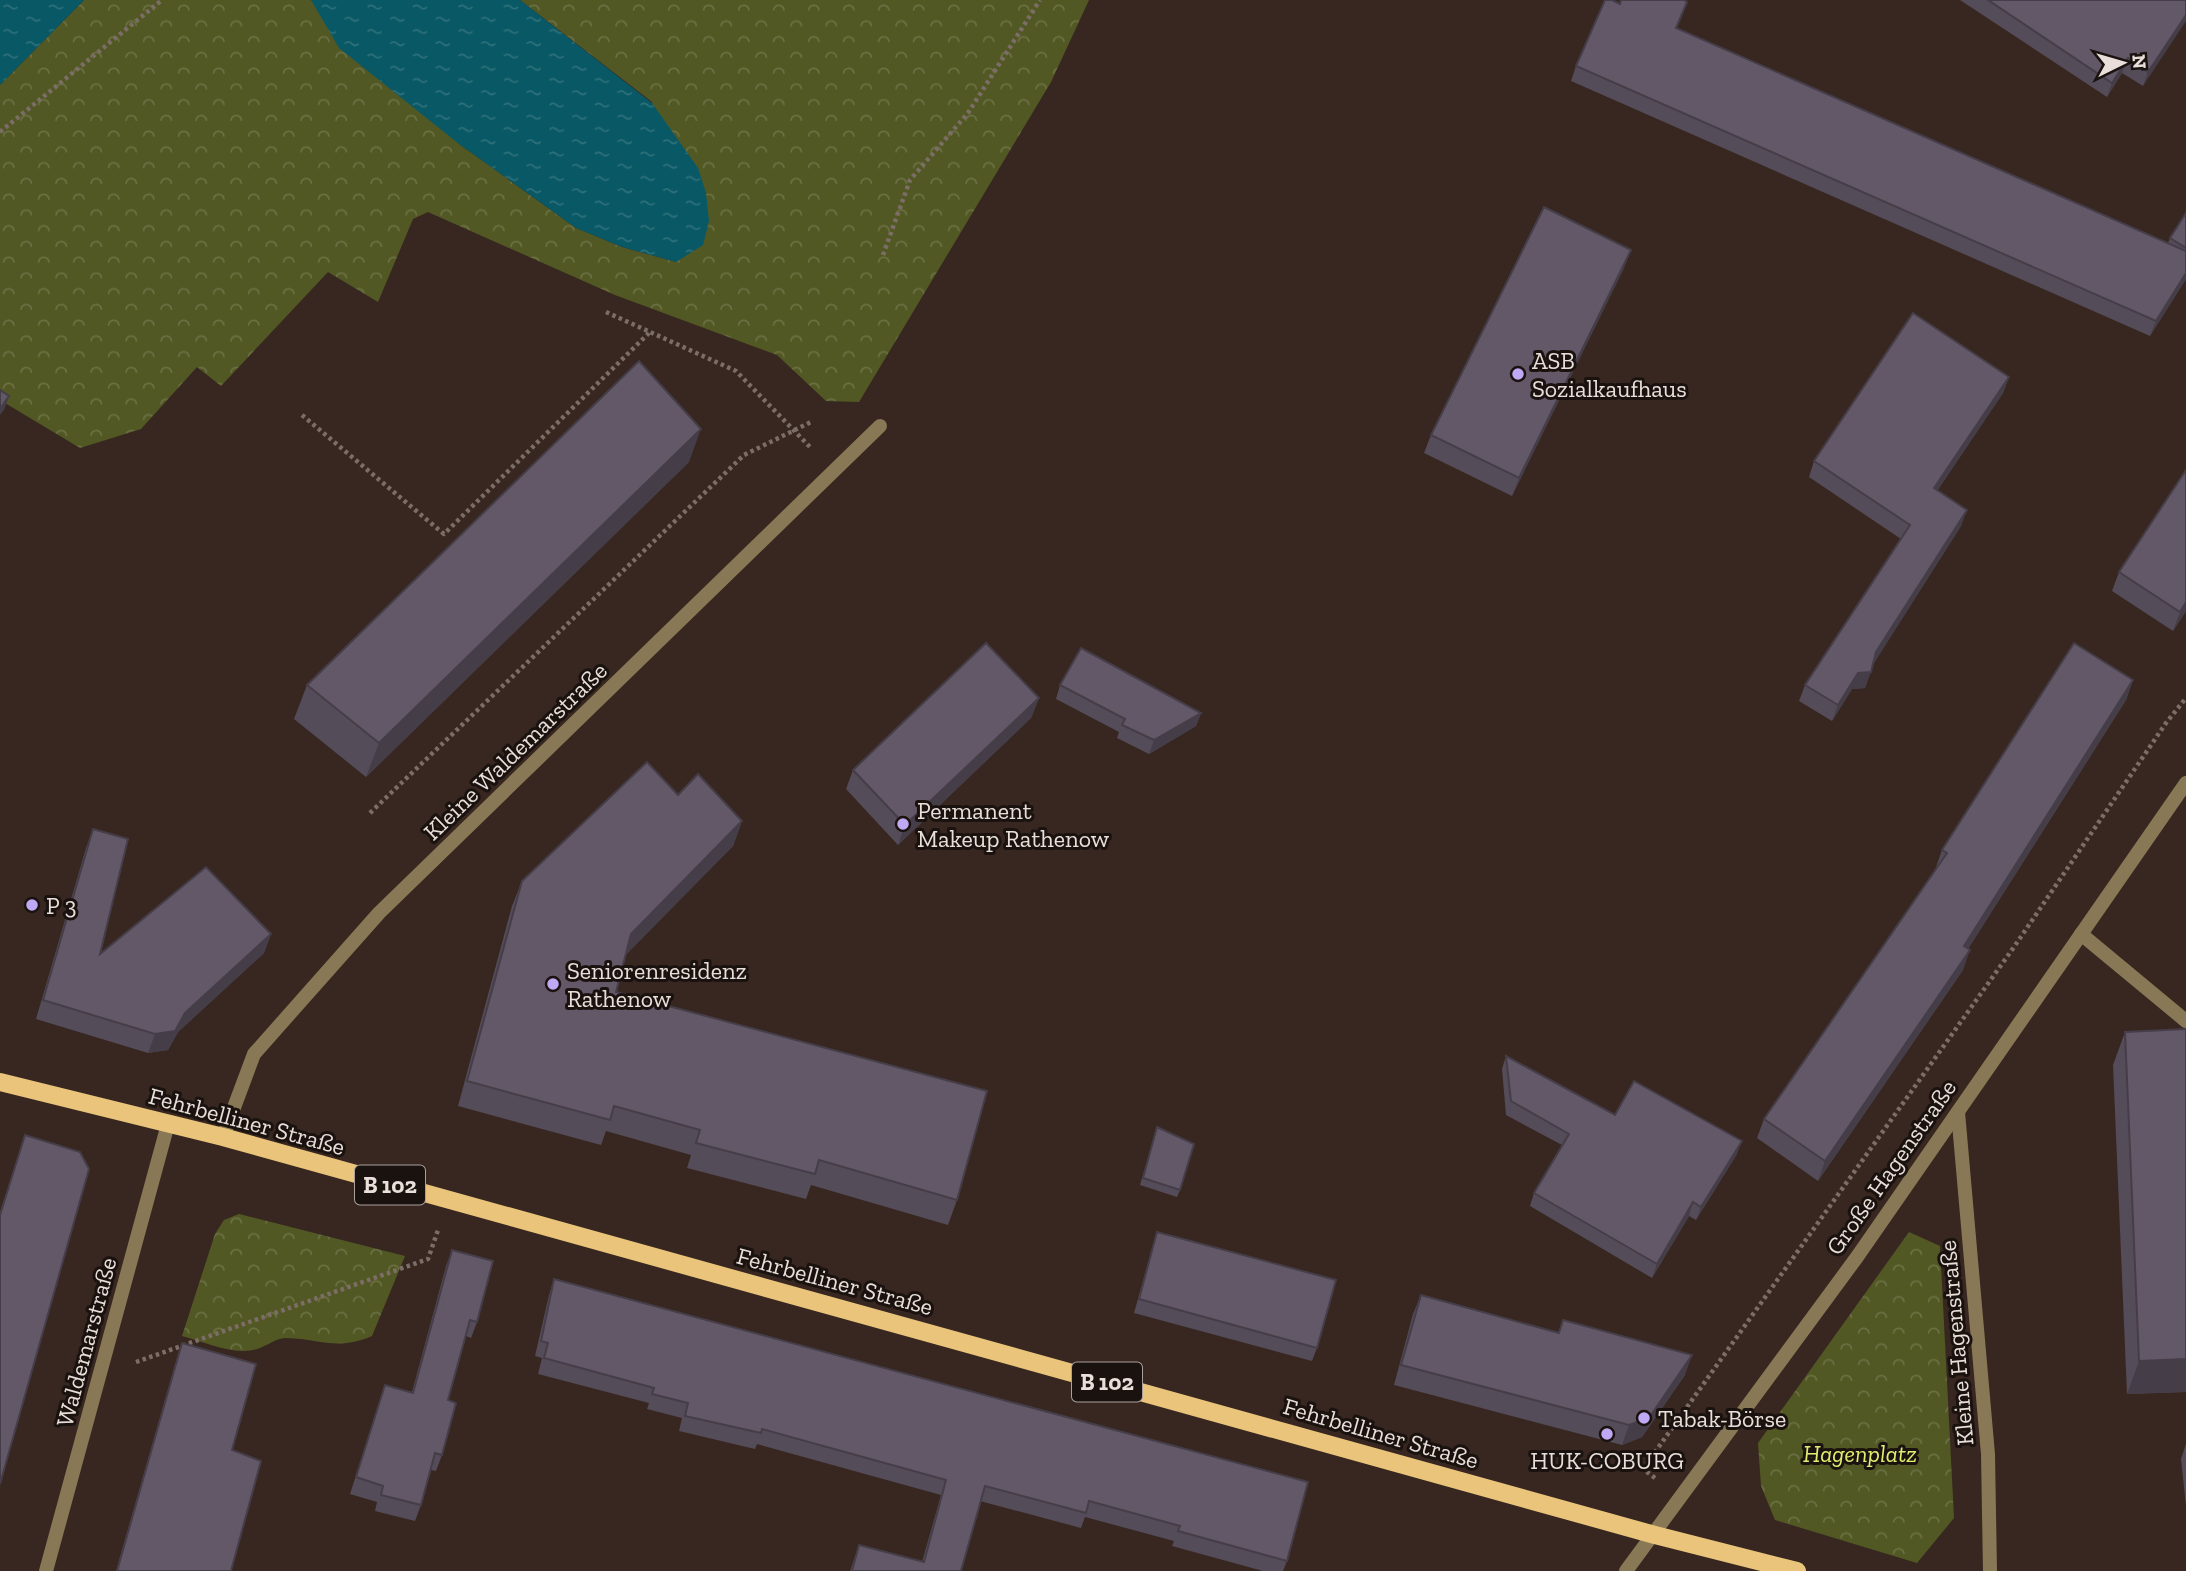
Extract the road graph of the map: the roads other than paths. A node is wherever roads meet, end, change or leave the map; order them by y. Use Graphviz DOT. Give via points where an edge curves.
graph roads {
  1 [pos="880,426"];
  2 [pos="2186,783"];
  3 [pos="2081,934"];
  4 [pos="2186,1021"];
  5 [pos="0,1082"];
  6 [pos="1958,1112"];
  7 [pos="168,1124"];
  8 [pos="223,1138"];
  9 [pos="1655,1535"];
  10 [pos="46,1571"];
  11 [pos="1626,1571"];
  12 [pos="1797,1571"];
  13 [pos="1990,1571"];
  1 -- 8 [label="street, Kleine Waldemarstraße" via="379,913 254,1054"];
  2 -- 3 [label="street, Große Hagenstraße"];
  3 -- 4 [label="street"];
  3 -- 6 [label="street, Große Hagenstraße"];
  5 -- 7 [label="main road, Fehrbelliner Straße / B 102"];
  6 -- 9 [label="street, Große Hagenstraße"];
  6 -- 13 [label="street, Kleine Hagenstraße" via="1989,1454"];
  7 -- 8 [label="main road, Fehrbelliner Straße / B 102"];
  7 -- 10 [label="street, Waldemarstraße"];
  8 -- 9 [label="main road, Fehrbelliner Straße / B 102"];
  9 -- 11 [label="street, Große Hagenstraße"];
  9 -- 12 [label="main road, B 102"];
}
